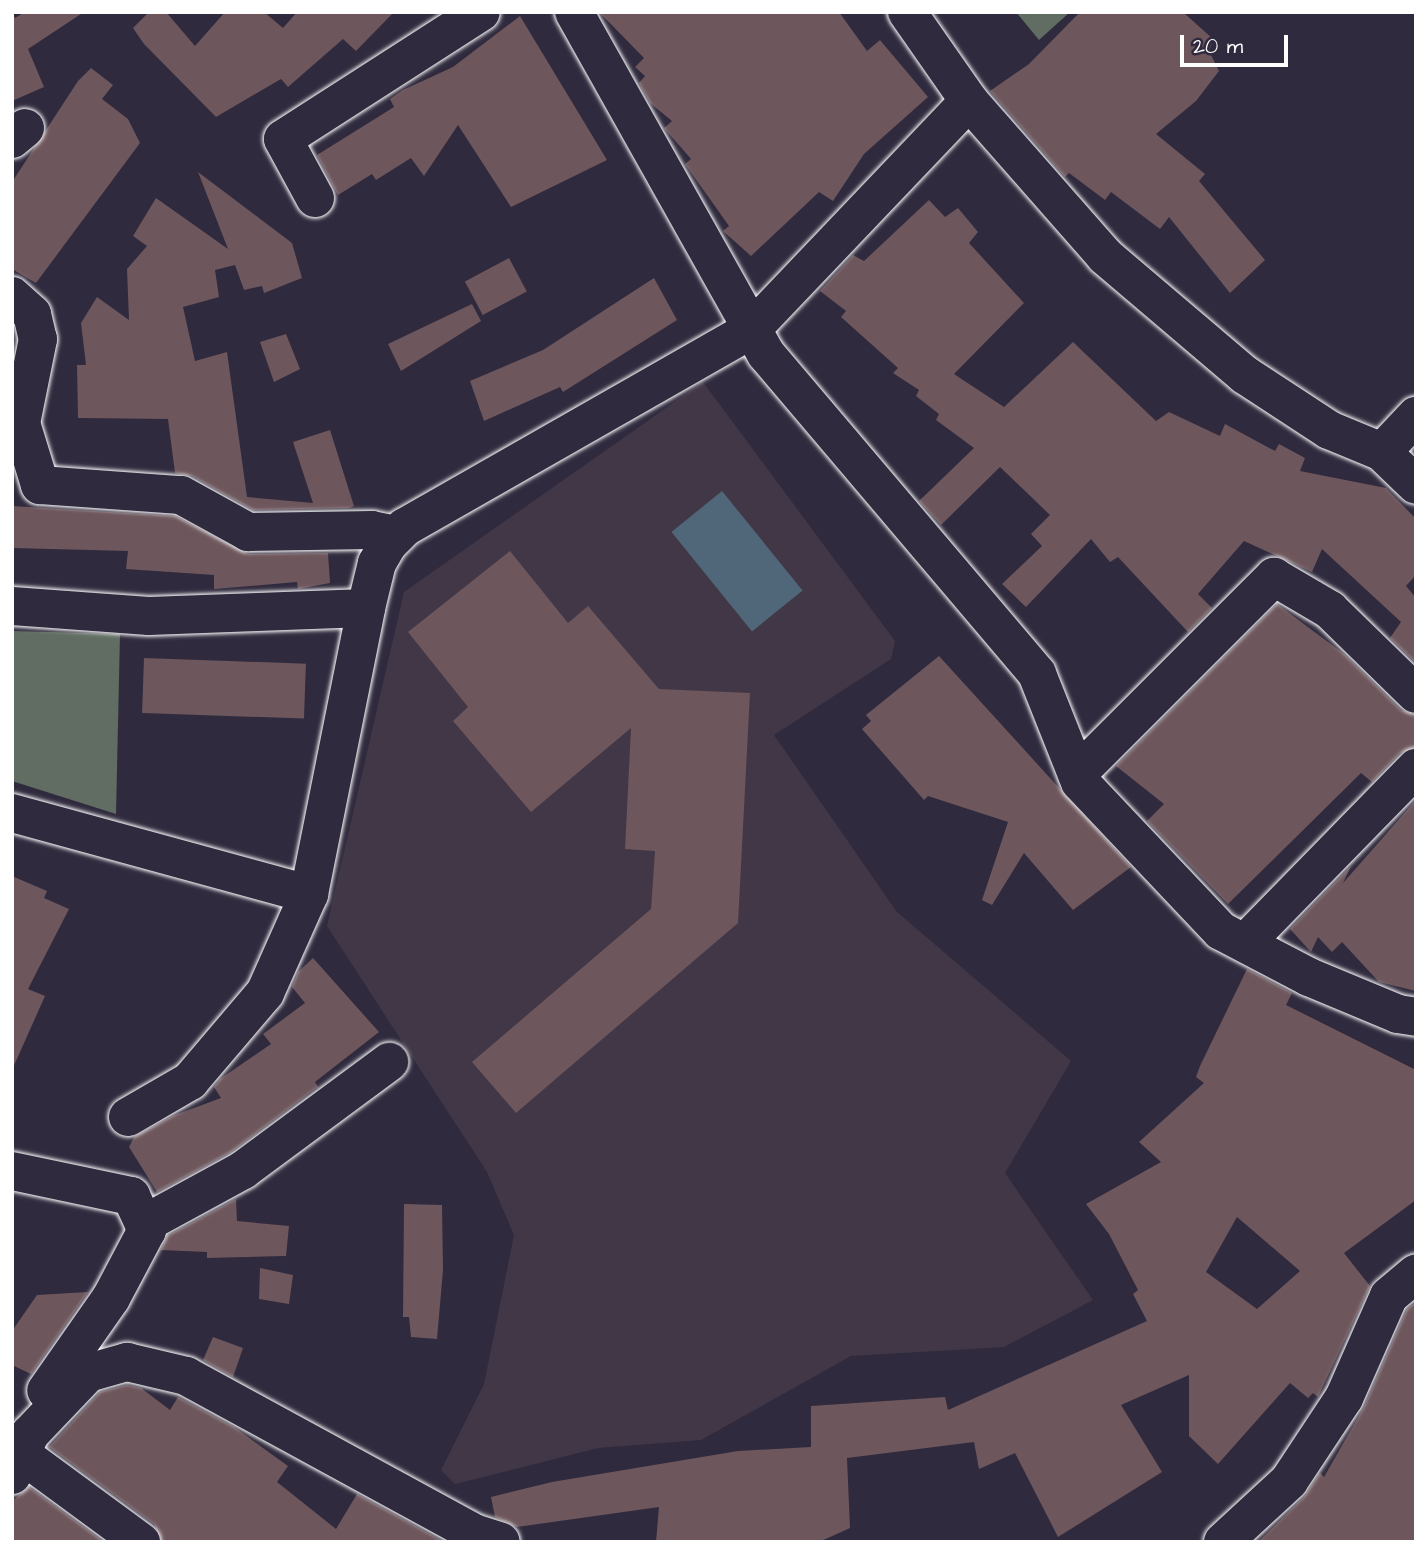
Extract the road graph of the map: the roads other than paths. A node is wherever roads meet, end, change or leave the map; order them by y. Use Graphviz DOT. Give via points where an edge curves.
graph roads {
  1 [pos="481,12"];
  2 [pos="574,12"];
  3 [pos="907,12"];
  4 [pos="969,102"];
  5 [pos="315,198"];
  6 [pos="12,296"];
  7 [pos="751,330"];
  8 [pos="1416,416"];
  9 [pos="1382,452"];
  10 [pos="1416,485"];
  11 [pos="396,535"];
  12 [pos="12,606"];
  13 [pos="366,608"];
  14 [pos="1416,694"];
  15 [pos="1416,768"];
  16 [pos="1077,774"];
  17 [pos="12,813"];
  18 [pos="309,894"];
  19 [pos="1245,943"];
  20 [pos="1414,1015"];
  21 [pos="389,1062"];
  22 [pos="128,1116"];
  23 [pos="12,1171"];
  24 [pos="144,1224"];
  25 [pos="1416,1273"];
  26 [pos="21,1455"];
  27 [pos="141,1542"];
  28 [pos="501,1542"];
  29 [pos="1223,1542"];
  1 -- 5 [label="street" via="284,139"];
  2 -- 7 [label="street"];
  3 -- 4 [label="street"];
  4 -- 7 [label="street"];
  4 -- 9 [label="street" via="1105,256 1245,375 1329,430"];
  6 -- 11 [label="street" via="32,314 38,339 21,423 40,485 181,495 248,533 372,530"];
  7 -- 11 [label="street"];
  7 -- 16 [label="street" via="766,354 1037,674"];
  8 -- 9 [label="street"];
  9 -- 10 [label="street"];
  11 -- 13 [label="street" via="377,563"];
  12 -- 13 [label="street" via="149,616"];
  13 -- 18 [label="street"];
  14 -- 16 [label="street" via="1330,610 1274,577"];
  15 -- 19 [label="street"];
  16 -- 19 [label="street" via="1222,931"];
  17 -- 18 [label="street"];
  18 -- 22 [label="street" via="265,993 190,1081"];
  19 -- 20 [label="street" via="1309,977"];
  21 -- 24 [label="street" via="243,1170"];
  23 -- 24 [label="street" via="131,1196"];
  24 -- 26 [label="street" via="147,1230 111,1298 30,1415"];
  25 -- 29 [label="street" via="1389,1296 1344,1398 1289,1481"];
  26 -- 27 [label="street"];
  26 -- 28 [label="street" via="88,1373 128,1362 186,1376 474,1533"];
}
